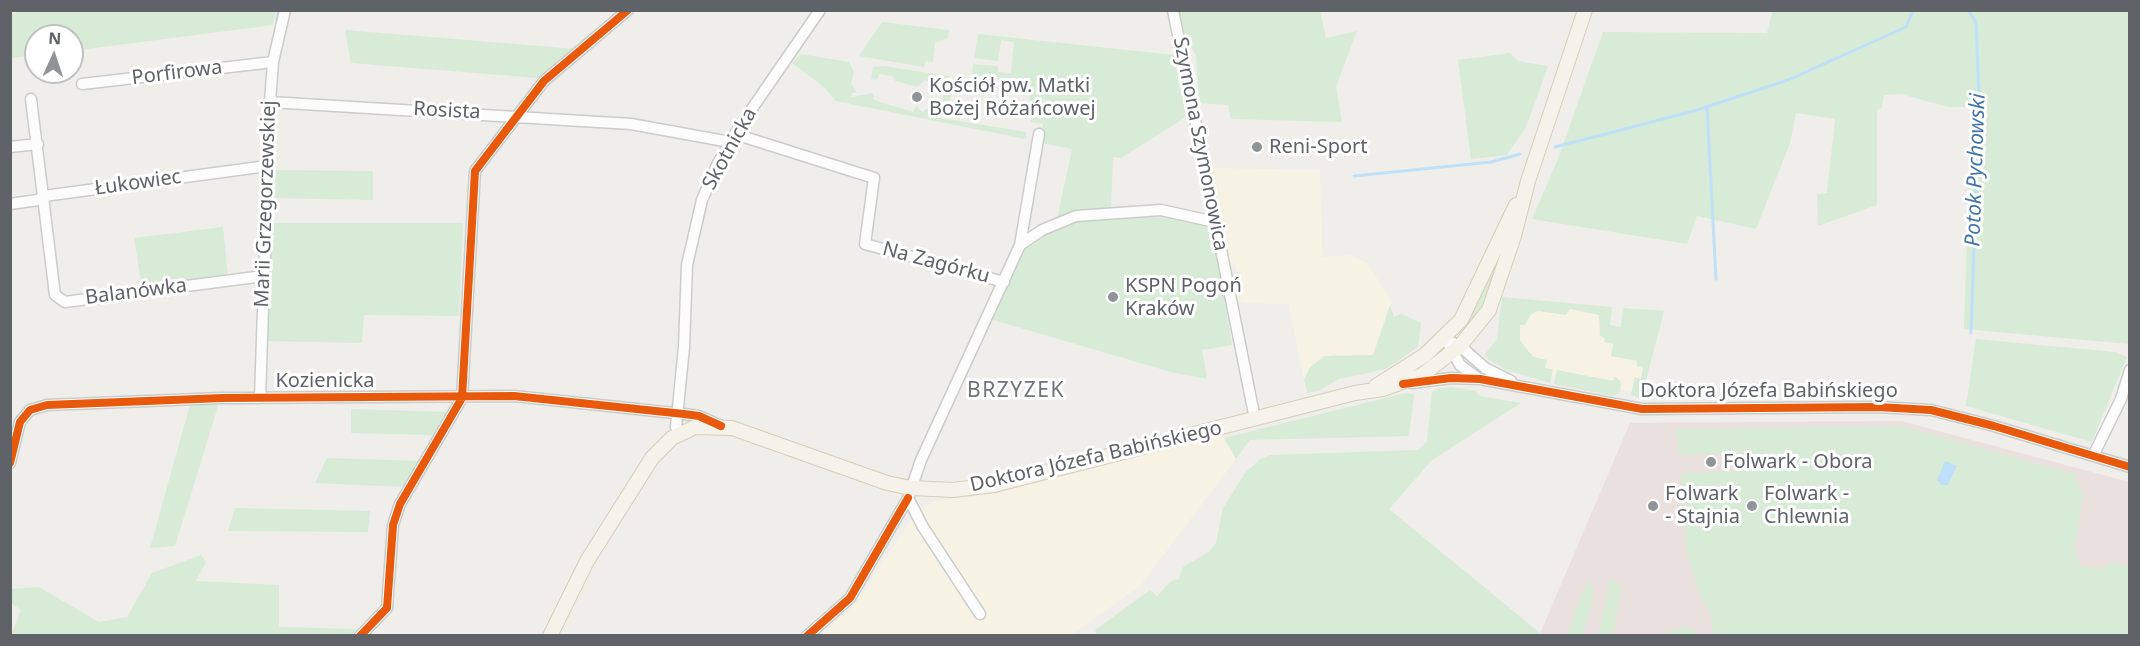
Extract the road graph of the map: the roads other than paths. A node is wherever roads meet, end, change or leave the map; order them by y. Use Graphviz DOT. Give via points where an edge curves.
graph roads {
  1 [pos="285,10"];
  2 [pos="627,10"];
  3 [pos="820,10"];
  4 [pos="1173,10"];
  5 [pos="1585,10"];
  6 [pos="273,62"];
  7 [pos="84,84"];
  8 [pos="31,99"];
  9 [pos="270,102"];
  10 [pos="515,115"];
  11 [pos="738,129"];
  12 [pos="1039,134"];
  13 [pos="730,142"];
  14 [pos="38,144"];
  15 [pos="10,147"];
  16 [pos="267,166"];
  17 [pos="1528,181"];
  18 [pos="44,196"];
  19 [pos="10,204"];
  20 [pos="1215,222"];
  21 [pos="1020,245"];
  22 [pos="263,276"];
  23 [pos="1004,282"];
  24 [pos="1444,339"];
  25 [pos="1457,349"];
  26 [pos="2130,370"];
  27 [pos="1480,380"];
  28 [pos="1403,384"];
  29 [pos="1519,385"];
  30 [pos="1370,390"];
  31 [pos="260,398"];
  32 [pos="462,398"];
  33 [pos="681,414"];
  34 [pos="1254,419"];
  35 [pos="721,426"];
  36 [pos="683,432"];
  37 [pos="2093,456"];
  38 [pos="10,463"];
  39 [pos="2130,467"];
  40 [pos="910,493"];
  41 [pos="980,614"];
  42 [pos="360,636"];
  43 [pos="550,636"];
  44 [pos="807,636"];
  1 -- 6 [label="street, Marii Grzegorzewskiej"];
  2 -- 10 [label="street" via="544,81"];
  3 -- 11 [label="street, Skotnicka"];
  4 -- 20 [label="street, Szymona Szymonowica"];
  5 -- 17 [label="main road"];
  6 -- 7 [label="street, Porfirowa"];
  6 -- 9 [label="street, Marii Grzegorzewskiej"];
  8 -- 14 [label="street, Balanówka"];
  9 -- 10 [label="street, Rosista"];
  9 -- 16 [label="street, Marii Grzegorzewskiej"];
  10 -- 13 [label="street, Rosista" via="631,124"];
  10 -- 32 [label="street" via="475,171"];
  11 -- 13 [label="street, Skotnicka"];
  11 -- 23 [label="street, Na Zagórku" via="741,136 874,178 865,244"];
  12 -- 21 [label="street"];
  13 -- 33 [label="street, Skotnicka" via="702,200 694,227 686,277"];
  14 -- 15 [label="street"];
  14 -- 18 [label="street, Balanówka"];
  16 -- 18 [label="street, Łukowiec"];
  16 -- 22 [label="street, Marii Grzegorzewskiej"];
  17 -- 24 [label="main road" via="1471,305"];
  17 -- 25 [label="main road" via="1489,310"];
  18 -- 19 [label="street, Łukowiec"];
  18 -- 22 [label="street, Balanówka" via="55,295 65,302"];
  20 -- 21 [label="street" via="1161,210 1076,216 1042,230"];
  20 -- 34 [label="street, Szymona Szymonowica"];
  21 -- 23 [label="street"];
  22 -- 31 [label="street, Marii Grzegorzewskiej"];
  23 -- 40 [label="street" via="963,366"];
  24 -- 25 [label="street, Doktora Józefa Babińskiego"];
  24 -- 30 [label="main road, Doktora Józefa Babińskiego"];
  25 -- 27 [label="street, Doktora Józefa Babińskiego" via="1465,371"];
  25 -- 28 [label="main road"];
  25 -- 29 [label="street, Doktora Józefa Babińskiego"];
  26 -- 37 [label="street" via="2121,399"];
  27 -- 28 [label="street, Doktora Józefa Babińskiego" via="1451,378"];
  27 -- 29 [label="street, Doktora Józefa Babińskiego"];
  28 -- 30 [label="main road, Doktora Józefa Babińskiego"];
  29 -- 37 [label="street, Doktora Józefa Babińskiego" via="1642,409 1931,410"];
  30 -- 34 [label="main road, Doktora Józefa Babińskiego"];
  31 -- 32 [label="street, Kozienicka"];
  31 -- 38 [label="street, Kozienicka" via="37,407 20,422"];
  32 -- 33 [label="street, Kozienicka" via="514,396"];
  32 -- 42 [label="street" via="400,504 393,525 387,608"];
  33 -- 35 [label="street" via="699,416"];
  33 -- 36 [label="street, Skotnicka"];
  34 -- 40 [label="main road, Doktora Józefa Babińskiego" via="984,487"];
  35 -- 36 [label="main road" via="695,427"];
  35 -- 40 [label="main road, Doktora Józefa Babińskiego"];
  36 -- 43 [label="main road" via="652,458 612,518"];
  37 -- 39 [label="street, Doktora Józefa Babińskiego"];
  40 -- 41 [label="street" via="923,527"];
  40 -- 44 [label="street" via="850,598"];
}
